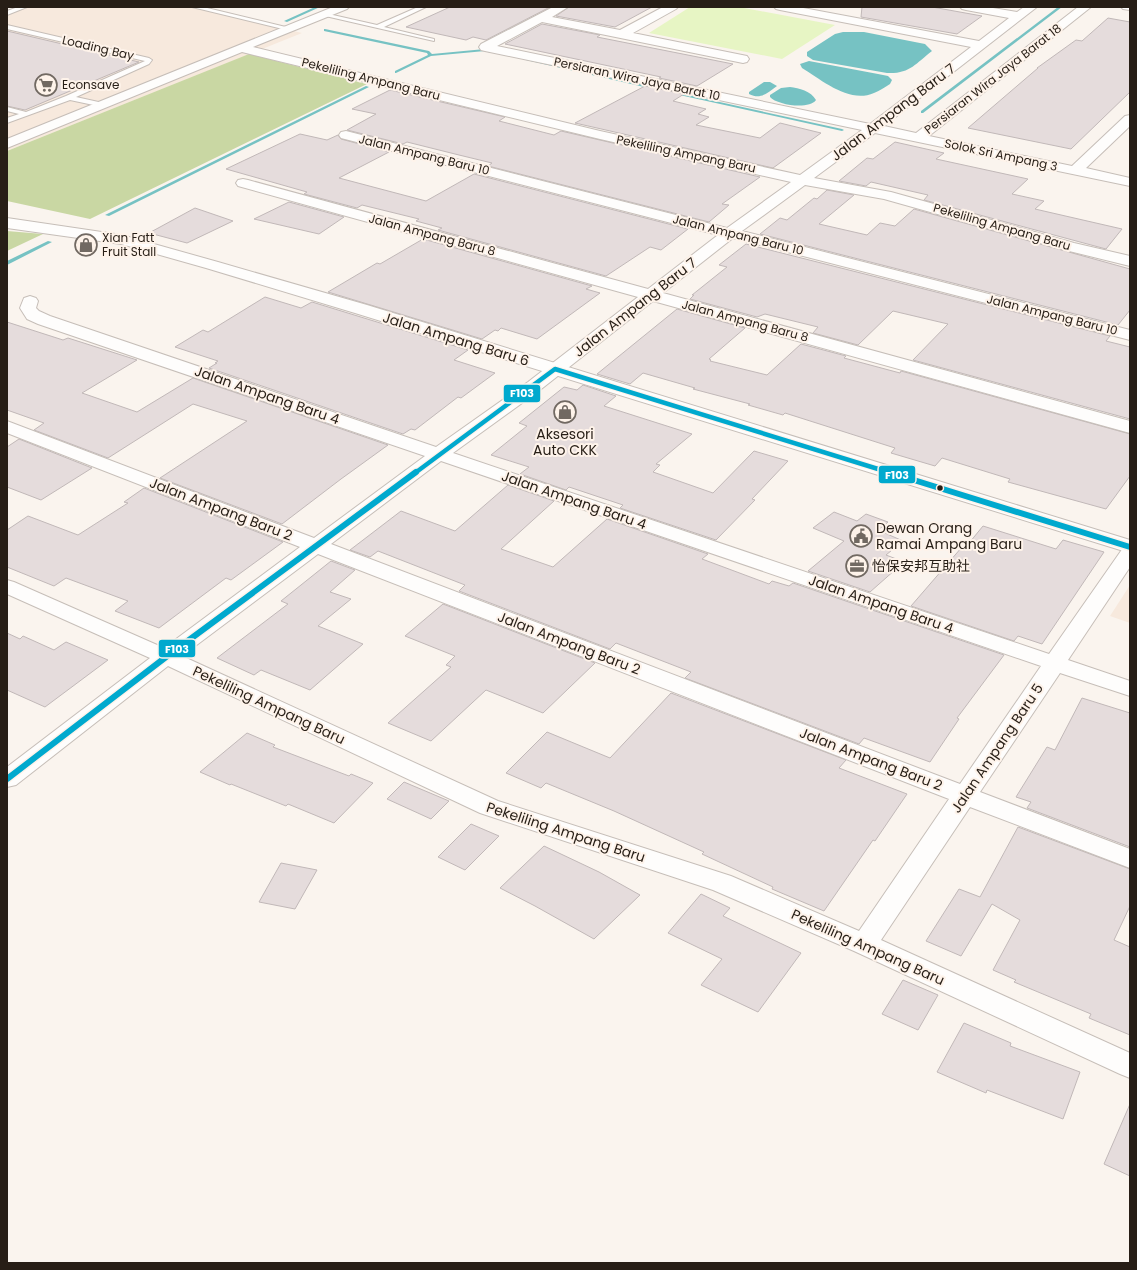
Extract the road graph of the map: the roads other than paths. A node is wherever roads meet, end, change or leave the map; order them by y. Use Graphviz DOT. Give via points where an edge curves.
graph roads {
  1 [pos="24,7"];
  2 [pos="195,7"];
  3 [pos="343,7"];
  4 [pos="423,7"];
  5 [pos="562,7"];
  6 [pos="672,7"];
  7 [pos="780,7"];
  8 [pos="966,7"];
  9 [pos="1031,7"];
  10 [pos="1084,7"];
  11 [pos="7,13"];
  12 [pos="324,15"];
  13 [pos="1019,16"];
  14 [pos="541,18"];
  15 [pos="7,27"];
  16 [pos="378,28"];
  17 [pos="291,29"];
  18 [pos="622,34"];
  19 [pos="432,40"];
  20 [pos="982,45"];
  21 [pos="242,48"];
  22 [pos="743,58"];
  23 [pos="69,98"];
  24 [pos="100,105"];
  25 [pos="7,110"];
  26 [pos="27,114"];
  27 [pos="1130,119"];
  28 [pos="7,121"];
  29 [pos="873,128"];
  30 [pos="346,135"];
  31 [pos="920,137"];
  32 [pos="9,142"];
  33 [pos="1076,170"];
  34 [pos="803,180"];
  35 [pos="1130,182"];
  36 [pos="243,183"];
  37 [pos="7,214"];
  38 [pos="7,219"];
  39 [pos="7,222"];
  40 [pos="42,227"];
  41 [pos="730,233"];
  42 [pos="101,236"];
  43 [pos="1130,261"];
  44 [pos="651,295"];
  45 [pos="30,301"];
  46 [pos="1130,335"];
  47 [pos="555,369"];
  48 [pos="7,427"];
  49 [pos="1130,427"];
  50 [pos="440,454"];
  51 [pos="317,546"];
  52 [pos="1130,547"];
  53 [pos="1130,552"];
  54 [pos="7,586"];
  55 [pos="166,657"];
  56 [pos="1054,663"];
  57 [pos="1130,689"];
  58 [pos="7,779"];
  59 [pos="965,795"];
  60 [pos="1130,859"];
  61 [pos="864,944"];
  62 [pos="1130,1066"];
  1 -- 11 [label="lane"];
  2 -- 17 [label="lane"];
  3 -- 12 [label="street"];
  4 -- 16 [label="lane"];
  5 -- 14 [label="street, Persiaran Wira Jaya Barat 10"];
  6 -- 18 [label="street"];
  7 -- 20 [label="street"];
  8 -- 13 [label="street"];
  9 -- 13 [label="street, Jalan Ampang Baru 7"];
  10 -- 31 [label="street, Persiaran Wira Jaya Barat 18"];
  12 -- 16 [label="lane"];
  12 -- 17 [label="street"];
  13 -- 20 [label="street, Jalan Ampang Baru 7"];
  14 -- 18 [label="street"];
  14 -- 29 [label="street, Persiaran Wira Jaya Barat 10" via="485,48"];
  15 -- 23 [label="lane, Loading Bay" via="149,60"];
  16 -- 19 [label="lane"];
  17 -- 21 [label="street"];
  18 -- 22 [label="street"];
  20 -- 29 [label="street, Jalan Ampang Baru 7"];
  21 -- 24 [label="street"];
  21 -- 34 [label="street, Pekeliling Ampang Baru" via="600,135"];
  23 -- 24 [label="lane"];
  23 -- 26 [label="lane"];
  24 -- 32 [label="street"];
  25 -- 26 [label="lane"];
  26 -- 28 [label="lane"];
  27 -- 33 [label="street"];
  29 -- 31 [label="street, Solok Sri Ampang 3"];
  29 -- 34 [label="street, Jalan Ampang Baru 7"];
  30 -- 41 [label="street, Jalan Ampang Baru 10"];
  31 -- 33 [label="street, Solok Sri Ampang 3"];
  33 -- 35 [label="street, Solok Sri Ampang 3"];
  34 -- 41 [label="street, Jalan Ampang Baru 7"];
  34 -- 43 [label="street, Pekeliling Ampang Baru" via="905,200 1070,247"];
  36 -- 44 [label="street, Jalan Ampang Baru 8"];
  37 -- 42 [label="street, Jalan Ampang Baru 6" via="58,220"];
  38 -- 40 [label="street"];
  39 -- 40 [label="street, Jalan Ampang Baru 6"];
  40 -- 42 [label="street, Jalan Ampang Baru 6"];
  41 -- 44 [label="street, Jalan Ampang Baru 7"];
  41 -- 46 [label="street, Jalan Ampang Baru 10"];
  42 -- 47 [label="street, Jalan Ampang Baru 6" via="219,267"];
  44 -- 47 [label="street, Jalan Ampang Baru 7"];
  44 -- 49 [label="street, Jalan Ampang Baru 8"];
  45 -- 50 [label="street, Jalan Ampang Baru 4" via="28,308 33,315 44,320"];
  47 -- 50 [label="street, Jalan Ampang Baru 7"];
  47 -- 52 [label="street, Jalan Ampang Baru 6"];
  48 -- 51 [label="street, Jalan Ampang Baru 2"];
  50 -- 51 [label="street, Jalan Ampang Baru 7"];
  50 -- 56 [label="street, Jalan Ampang Baru 4"];
  51 -- 55 [label="street, Jalan Ampang Baru 7"];
  51 -- 59 [label="street, Jalan Ampang Baru 2"];
  53 -- 56 [label="street, Jalan Ampang Baru 5"];
  54 -- 55 [label="street, Pekeliling Ampang Baru"];
  55 -- 58 [label="street, Jalan Ampang Baru 7"];
  55 -- 61 [label="street, Pekeliling Ampang Baru" via="489,807 722,883"];
  56 -- 57 [label="street, Jalan Ampang Baru 4"];
  56 -- 59 [label="street, Jalan Ampang Baru 5"];
  59 -- 60 [label="street, Jalan Ampang Baru 2"];
  59 -- 61 [label="street, Jalan Ampang Baru 5"];
  61 -- 62 [label="street, Pekeliling Ampang Baru"];
}
